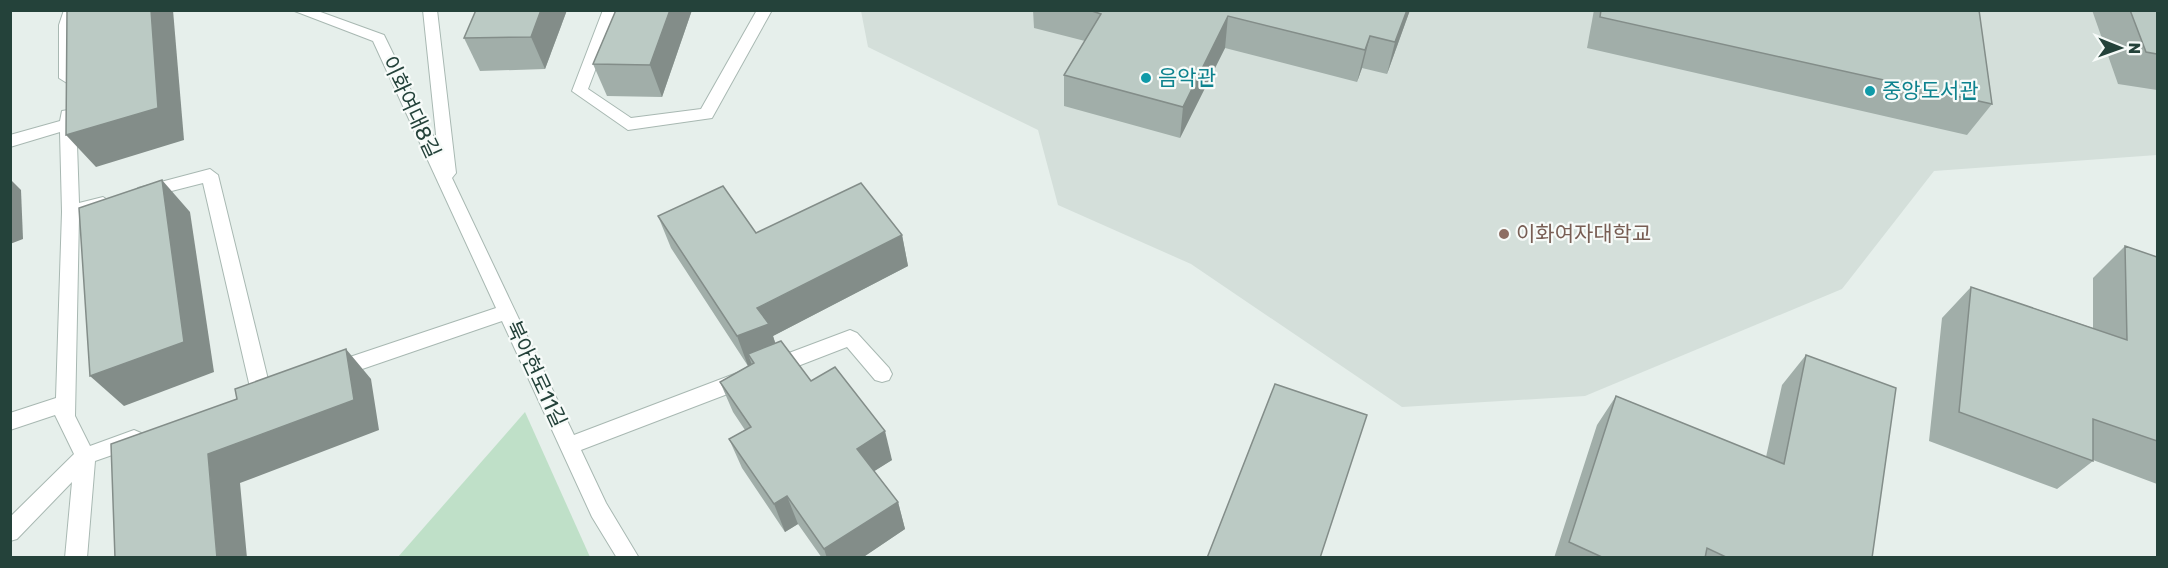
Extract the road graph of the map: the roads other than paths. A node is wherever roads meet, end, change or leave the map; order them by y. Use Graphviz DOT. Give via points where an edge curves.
graph roads {
  1 [pos="72,10"];
  2 [pos="299,10"];
  3 [pos="430,10"];
  4 [pos="611,10"];
  5 [pos="765,10"];
  6 [pos="68,124"];
  7 [pos="10,141"];
  8 [pos="450,187"];
  9 [pos="71,212"];
  10 [pos="507,312"];
  11 [pos="882,374"];
  12 [pos="315,378"];
  13 [pos="283,388"];
  14 [pos="262,396"];
  15 [pos="66,403"];
  16 [pos="240,403"];
  17 [pos="10,422"];
  18 [pos="151,433"];
  19 [pos="569,446"];
  20 [pos="85,456"];
  21 [pos="10,531"];
  22 [pos="76,558"];
  23 [pos="629,558"];
  1 -- 6 [label="street" via="66,25"];
  2 -- 8 [label="street, 이화여대8길" via="379,38"];
  3 -- 8 [label="street"];
  4 -- 5 [label="street" via="580,92 628,124 706,114"];
  6 -- 7 [label="street"];
  6 -- 9 [label="street"];
  8 -- 10 [label="street, 북아현로11길"];
  9 -- 14 [label="street" via="210,175"];
  9 -- 15 [label="street"];
  10 -- 12 [label="street"];
  10 -- 19 [label="street, 북아현로11길"];
  11 -- 19 [label="street" via="850,338"];
  13 -- 14 [label="street"];
  14 -- 16 [label="street"];
  15 -- 17 [label="street"];
  15 -- 20 [label="street" via="65,416"];
  18 -- 20 [label="street"];
  19 -- 23 [label="street, 북아현로11길" via="599,510"];
  20 -- 21 [label="street"];
  20 -- 22 [label="street"];
}
